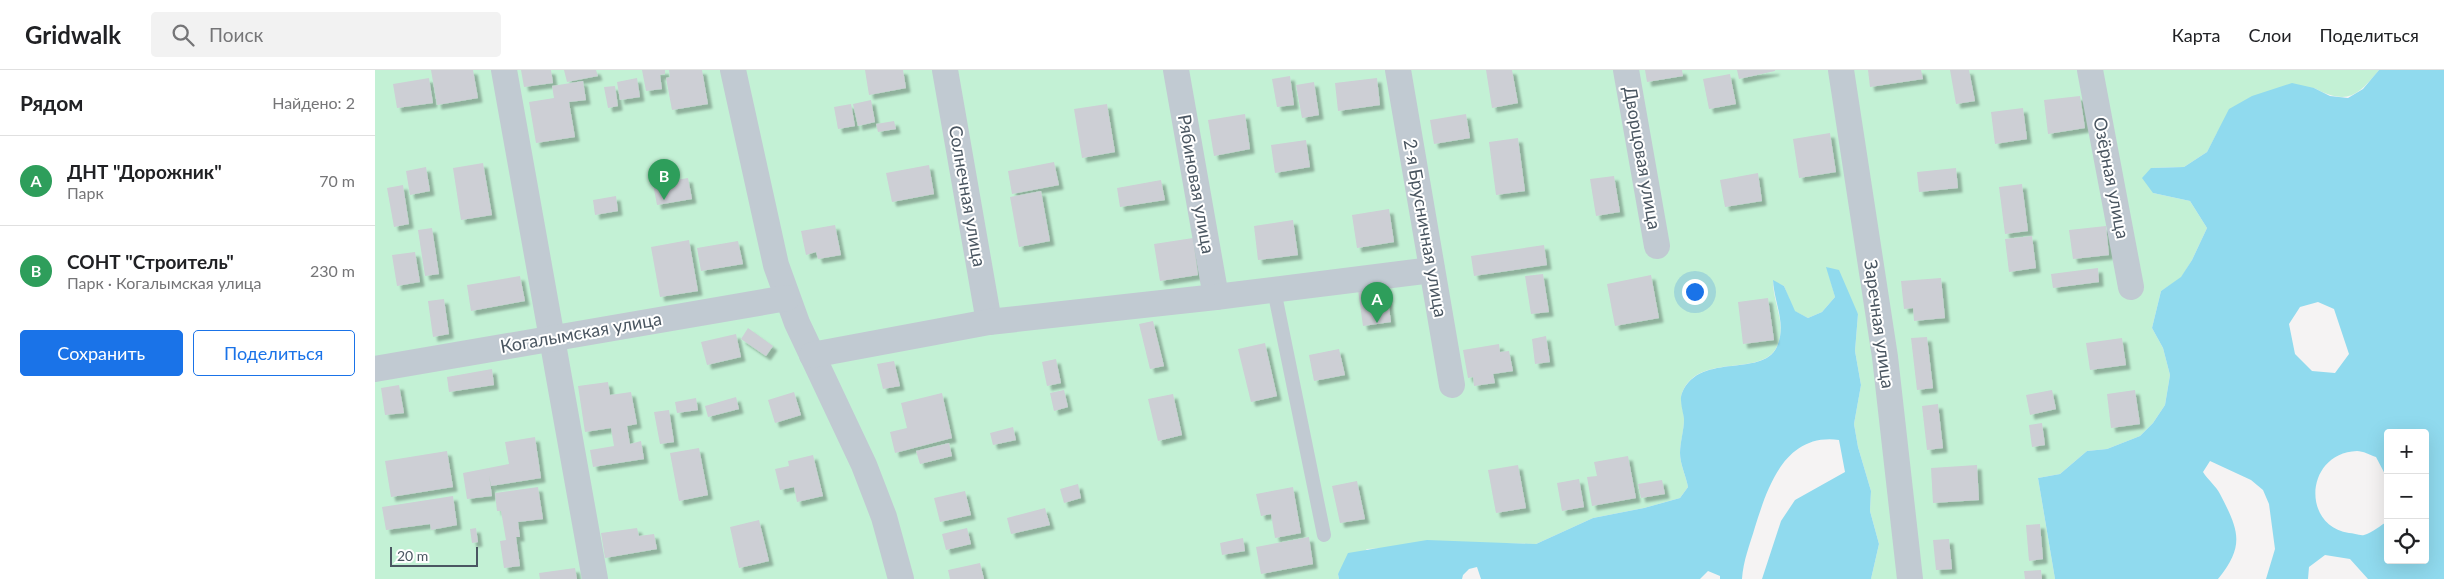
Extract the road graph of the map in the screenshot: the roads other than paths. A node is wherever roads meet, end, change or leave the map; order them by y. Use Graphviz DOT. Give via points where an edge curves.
graph roads {
  1 [pos="504,70"];
  2 [pos="733,70"];
  3 [pos="945,70"];
  4 [pos="1176,70"];
  5 [pos="1398,70"];
  6 [pos="1626,70"];
  7 [pos="1841,70"];
  8 [pos="2090,70"];
  9 [pos="1657,246"];
  10 [pos="1432,270"];
  11 [pos="2131,287"];
  12 [pos="1274,290"];
  13 [pos="1216,297"];
  14 [pos="787,298"];
  15 [pos="989,322"];
  16 [pos="553,338"];
  17 [pos="812,355"];
  18 [pos="375,368"];
  19 [pos="1452,385"];
  20 [pos="1324,534"];
  21 [pos="595,579"];
  22 [pos="901,579"];
  23 [pos="1910,579"];
  1 -- 16 [label="street"];
  2 -- 14 [label="street" via="765,223"];
  3 -- 15 [label="street, Солнечная улица"];
  4 -- 13 [label="street, Рябиновая улица"];
  5 -- 10 [label="street, 2-я Брусничная улица"];
  6 -- 9 [label="street, Дворцовая улица"];
  7 -- 23 [label="street, Заречная улица" via="1885,357"];
  8 -- 11 [label="street, Озёрная улица"];
  10 -- 12 [label="street"];
  10 -- 19 [label="street, 2-я Брусничная улица"];
  12 -- 13 [label="street"];
  12 -- 20 [label="lane"];
  13 -- 15 [label="street"];
  14 -- 16 [label="street, Когалымская улица"];
  14 -- 17 [label="street"];
  15 -- 17 [label="street"];
  16 -- 18 [label="street, Когалымская улица"];
  16 -- 21 [label="street"];
  17 -- 22 [label="street" via="885,517"];
}
